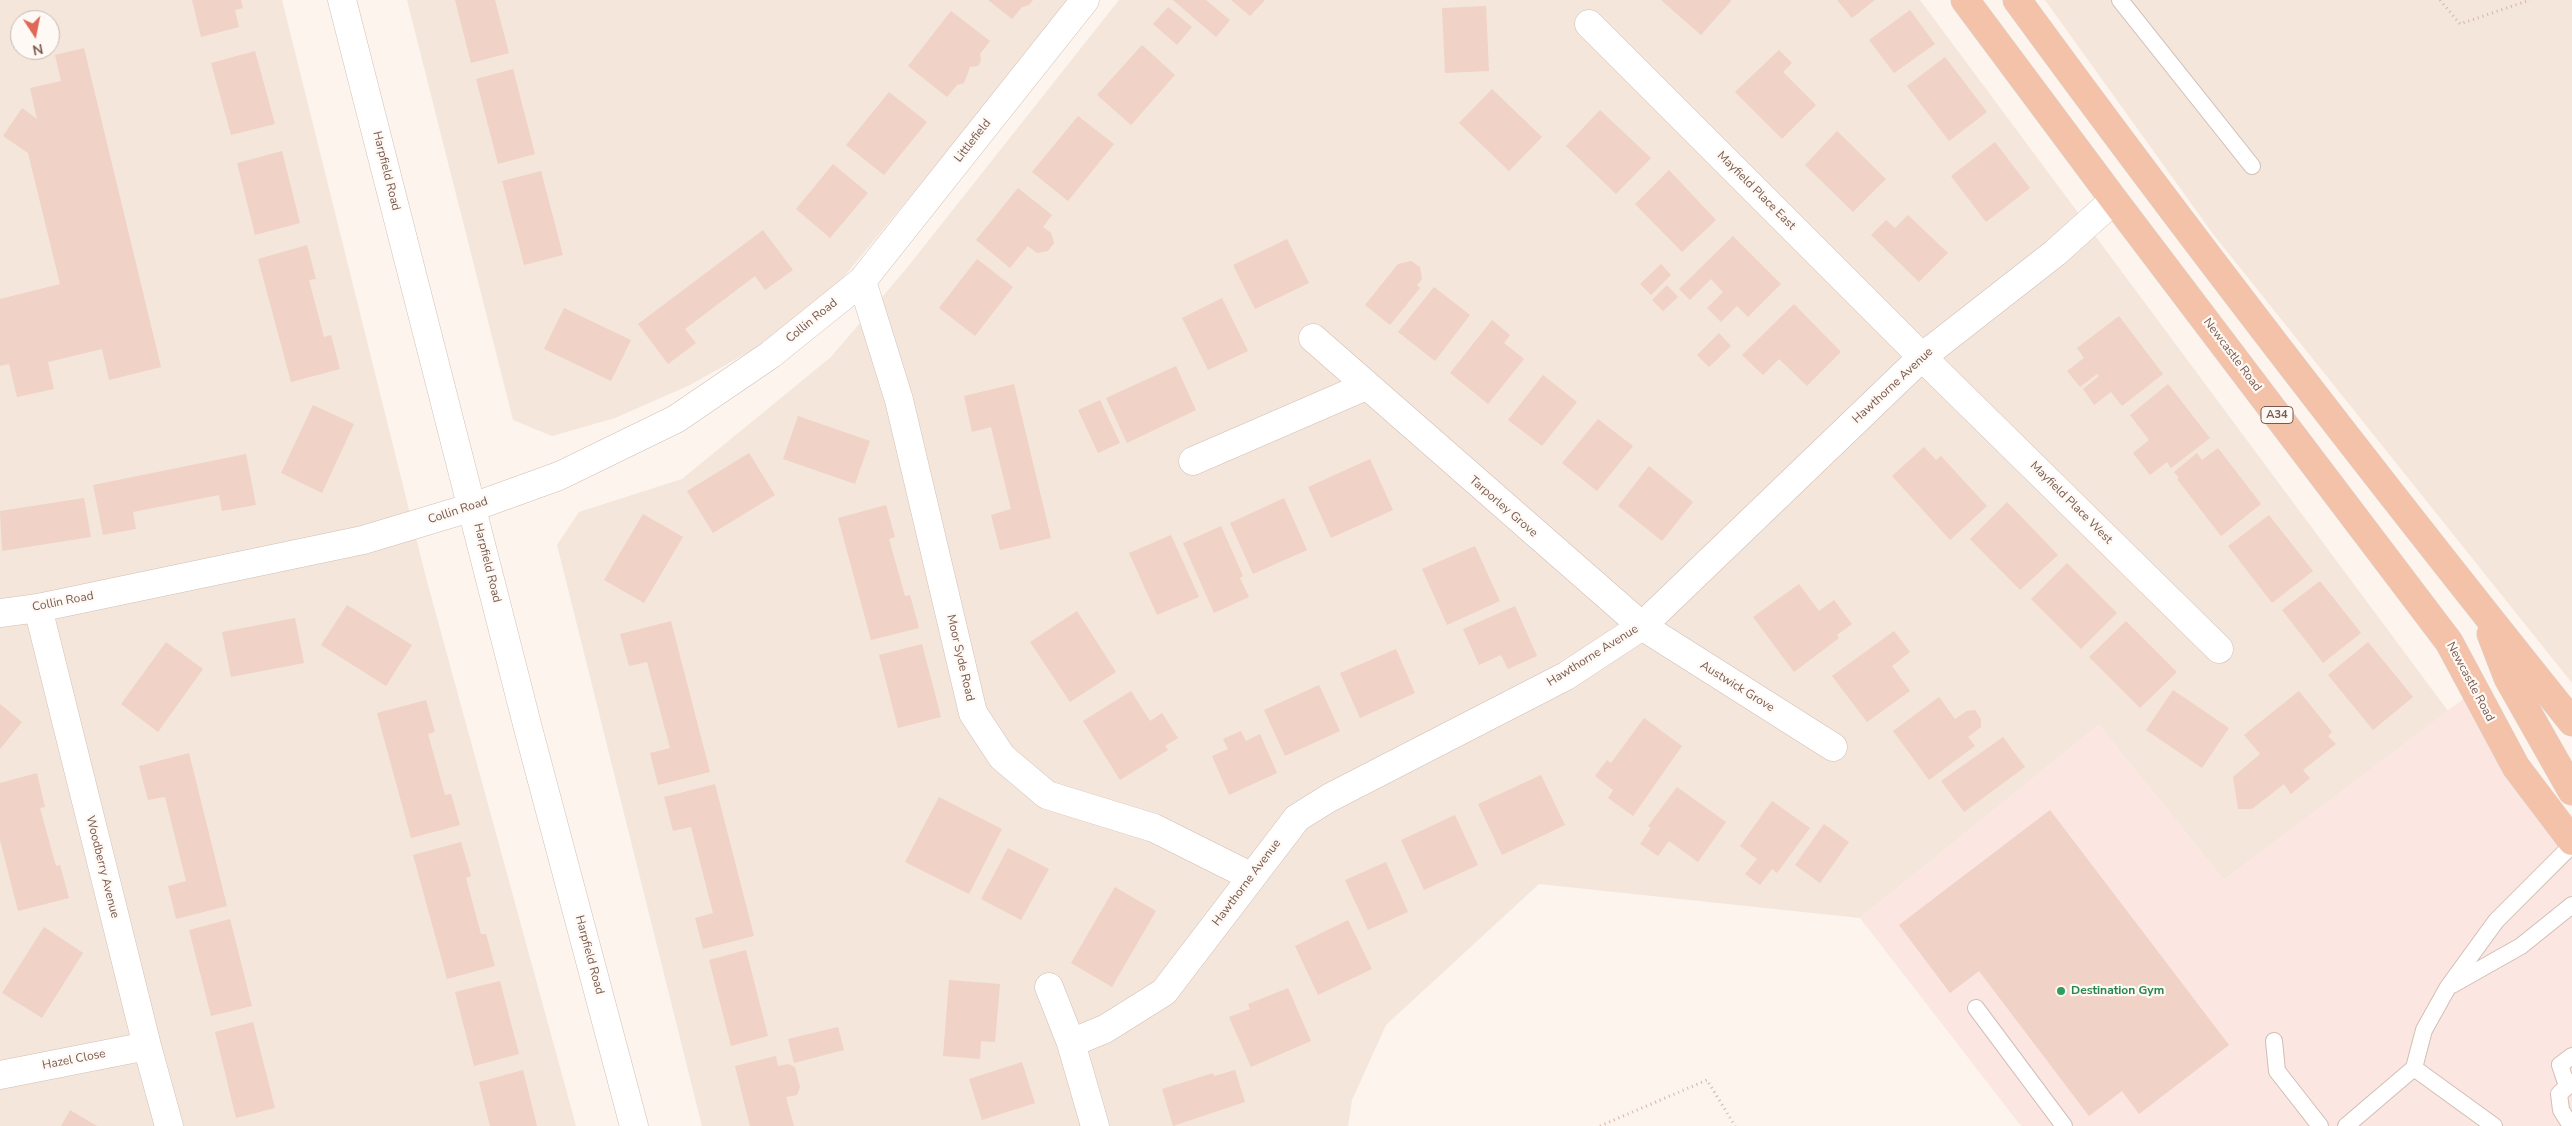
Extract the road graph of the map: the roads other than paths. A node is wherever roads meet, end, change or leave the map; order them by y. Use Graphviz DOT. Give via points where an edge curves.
graph roads {
  1 [pos="342,0"];
  2 [pos="1085,0"];
  3 [pos="1965,0"];
  4 [pos="2017,0"];
  5 [pos="2120,0"];
  6 [pos="1589,24"];
  7 [pos="2252,166"];
  8 [pos="2147,178"];
  9 [pos="2114,200"];
  10 [pos="862,281"];
  11 [pos="1313,338"];
  12 [pos="1922,357"];
  13 [pos="1366,386"];
  14 [pos="1193,462"];
  15 [pos="473,507"];
  16 [pos="38,608"];
  17 [pos="2482,609"];
  18 [pos="0,613"];
  19 [pos="1642,626"];
  20 [pos="2219,649"];
  21 [pos="2572,722"];
  22 [pos="1833,747"];
  23 [pos="2572,791"];
  24 [pos="2572,841"];
  25 [pos="2572,845"];
  26 [pos="1252,877"];
  27 [pos="2572,905"];
  28 [pos="1049,986"];
  29 [pos="2448,987"];
  30 [pos="1976,1008"];
  31 [pos="2274,1041"];
  32 [pos="1071,1043"];
  33 [pos="147,1046"];
  34 [pos="2572,1056"];
  35 [pos="2414,1068"];
  36 [pos="0,1075"];
  37 [pos="2570,1084"];
  38 [pos="169,1126"];
  39 [pos="634,1126"];
  40 [pos="1095,1126"];
  41 [pos="2064,1126"];
  42 [pos="2320,1126"];
  43 [pos="2346,1126"];
  44 [pos="2494,1126"];
  45 [pos="2571,1126"];
  1 -- 15 [label="street, Harpfield Road"];
  2 -- 10 [label="street, Littlefield"];
  3 -- 9 [label="highway, Newcastle Road / A34"];
  4 -- 8 [label="highway"];
  5 -- 7 [label="lane"];
  6 -- 12 [label="street, Mayfield Place East"];
  8 -- 9 [label="highway"];
  8 -- 17 [label="highway"];
  9 -- 12 [label="street, Hawthorne Avenue" via="2056,253"];
  9 -- 24 [label="highway, Newcastle Road / A34" via="2449,642 2516,767"];
  10 -- 15 [label="street, Collin Road" via="770,355 676,419 559,476"];
  10 -- 26 [label="street, Moor Syde Road" via="899,400 972,713 1002,757 1047,795 1154,828"];
  11 -- 13 [label="street, Tarporley Grove"];
  12 -- 19 [label="street, Hawthorne Avenue"];
  12 -- 20 [label="street, Mayfield Place West"];
  13 -- 14 [label="street"];
  13 -- 19 [label="street, Tarporley Grove"];
  15 -- 16 [label="street, Collin Road" via="364,540"];
  15 -- 39 [label="street, Harpfield Road"];
  16 -- 18 [label="street, Collin Road"];
  16 -- 33 [label="street, Woodberry Avenue"];
  17 -- 21 [label="highway"];
  17 -- 23 [label="highway" via="2508,678"];
  19 -- 22 [label="street, Austwick Grove"];
  19 -- 26 [label="street, Hawthorne Avenue" via="1566,676 1329,798 1297,818"];
  25 -- 29 [label="lane" via="2496,921"];
  26 -- 32 [label="street, Hawthorne Avenue" via="1164,992 1104,1029"];
  27 -- 29 [label="lane" via="2522,946"];
  28 -- 32 [label="street"];
  29 -- 35 [label="lane" via="2424,1030"];
  30 -- 41 [label="lane"];
  31 -- 42 [label="lane" via="2277,1071"];
  32 -- 40 [label="street"];
  33 -- 36 [label="street, Hazel Close"];
  33 -- 38 [label="street, Woodberry Avenue"];
  34 -- 37 [label="lane" via="2560,1065"];
  35 -- 43 [label="lane"];
  35 -- 44 [label="lane"];
  37 -- 45 [label="lane" via="2559,1094 2562,1110"];
}
